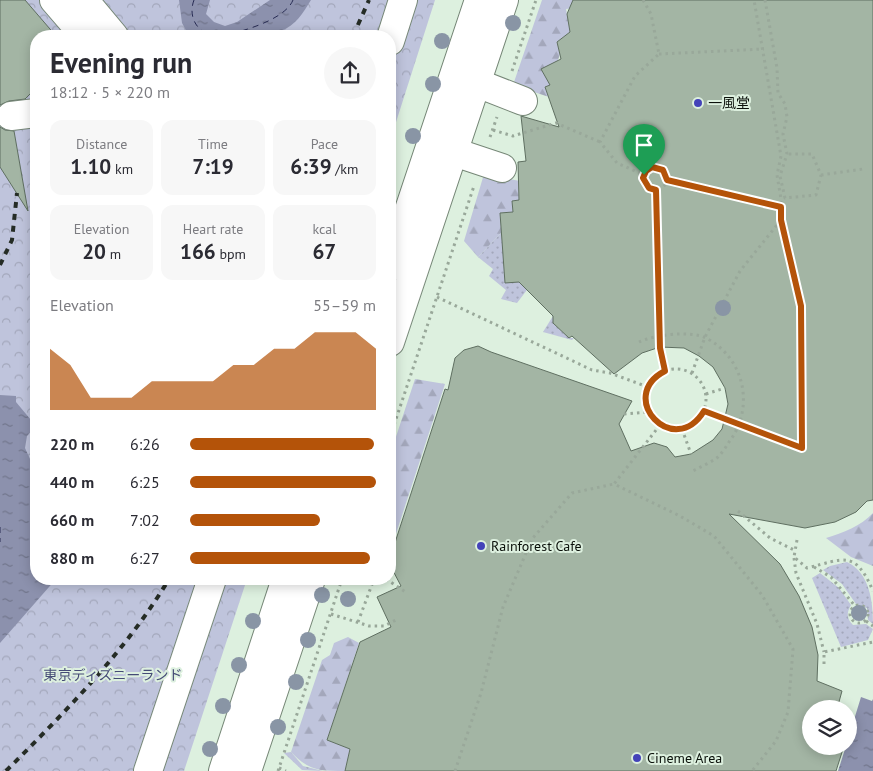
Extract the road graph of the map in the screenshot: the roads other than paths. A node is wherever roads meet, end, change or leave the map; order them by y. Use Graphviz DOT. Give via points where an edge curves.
graph roads {
  1 [pos="54,0"];
  2 [pos="403,0"];
  3 [pos="479,0"];
  4 [pos="504,0"];
  5 [pos="92,3"];
  6 [pos="80,30"];
  7 [pos="110,30"];
  8 [pos="393,30"];
  9 [pos="477,83"];
  10 [pos="514,97"];
  11 [pos="454,152"];
  12 [pos="492,165"];
  13 [pos="396,249"];
  14 [pos="396,324"];
  15 [pos="210,585"];
  16 [pos="284,585"];
  17 [pos="309,585"];
  18 [pos="148,771"];
  19 [pos="223,771"];
  20 [pos="247,771"];
  1 -- 6 [label="street"];
  2 -- 8 [label="street"];
  3 -- 13 [label="street"];
  4 -- 9 [label="street"];
  5 -- 7 [label="street"];
  9 -- 10 [label="street"];
  9 -- 11 [label="street"];
  11 -- 12 [label="street"];
  11 -- 14 [label="street"];
  15 -- 18 [label="street"];
  16 -- 19 [label="street"];
  17 -- 20 [label="street"];
}
